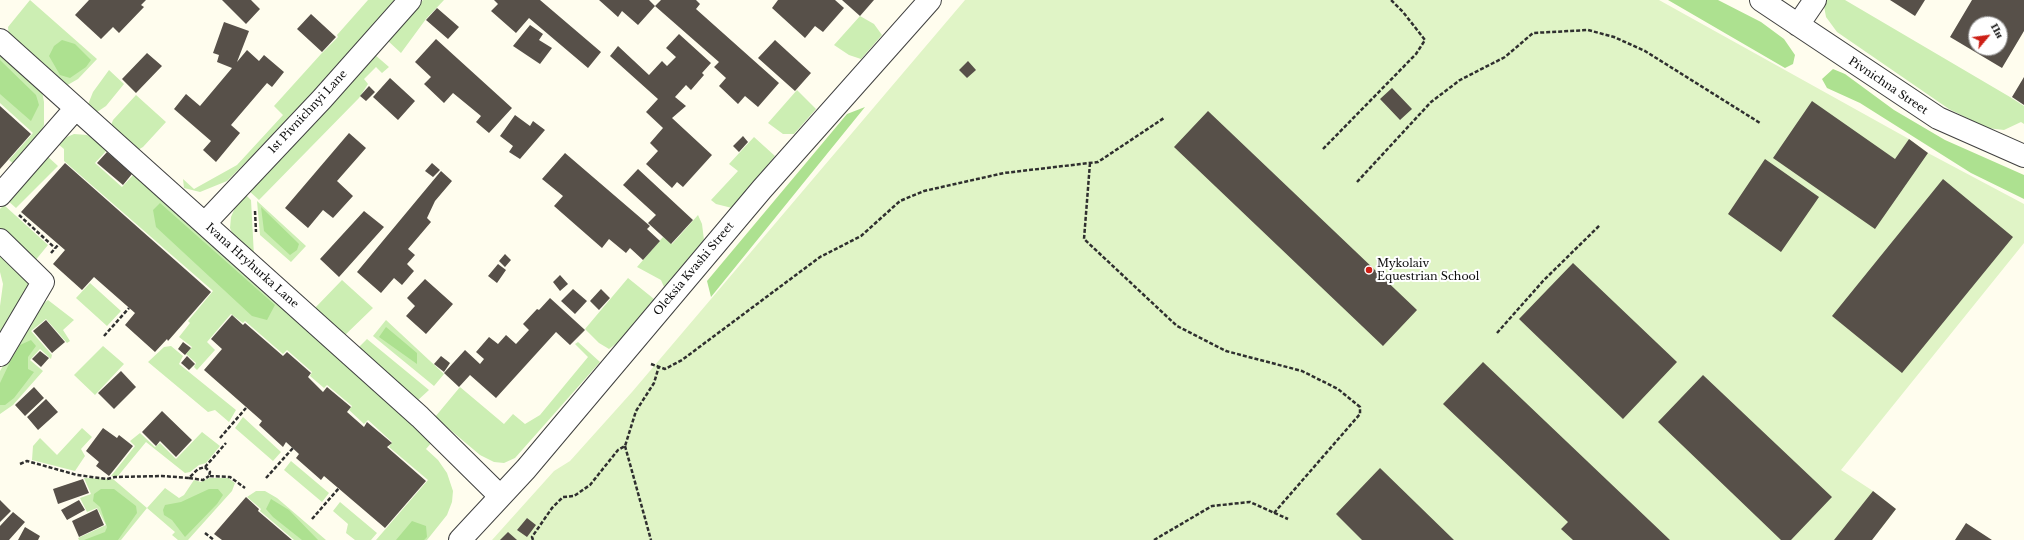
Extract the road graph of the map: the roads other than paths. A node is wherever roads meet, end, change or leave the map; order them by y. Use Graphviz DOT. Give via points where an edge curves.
graph roads {
  1 [pos="410,0"];
  2 [pos="930,0"];
  3 [pos="1761,0"];
  4 [pos="1815,0"];
  5 [pos="1798,25"];
  6 [pos="0,40"];
  7 [pos="76,108"];
  8 [pos="2024,156"];
  9 [pos="0,196"];
  10 [pos="205,223"];
  11 [pos="0,240"];
  12 [pos="0,355"];
  13 [pos="500,496"];
  14 [pos="460,540"];
  1 -- 10 [label="street, 1st Pivnichnyi Lane" via="322,99"];
  2 -- 13 [label="street, Oleksia Kvashi Street" via="762,188 526,469"];
  3 -- 5 [label="street, Pivnichna Street"];
  4 -- 5 [label="street"];
  5 -- 8 [label="street, Pivnichna Street" via="1938,118"];
  6 -- 7 [label="street, Ivana Hryhurka Lane"];
  7 -- 9 [label="street"];
  7 -- 10 [label="street, Ivana Hryhurka Lane"];
  10 -- 13 [label="street, Ivana Hryhurka Lane" via="420,417"];
  11 -- 12 [label="street" via="43,282"];
  13 -- 14 [label="street, Oleksia Kvashi Street"];
}
